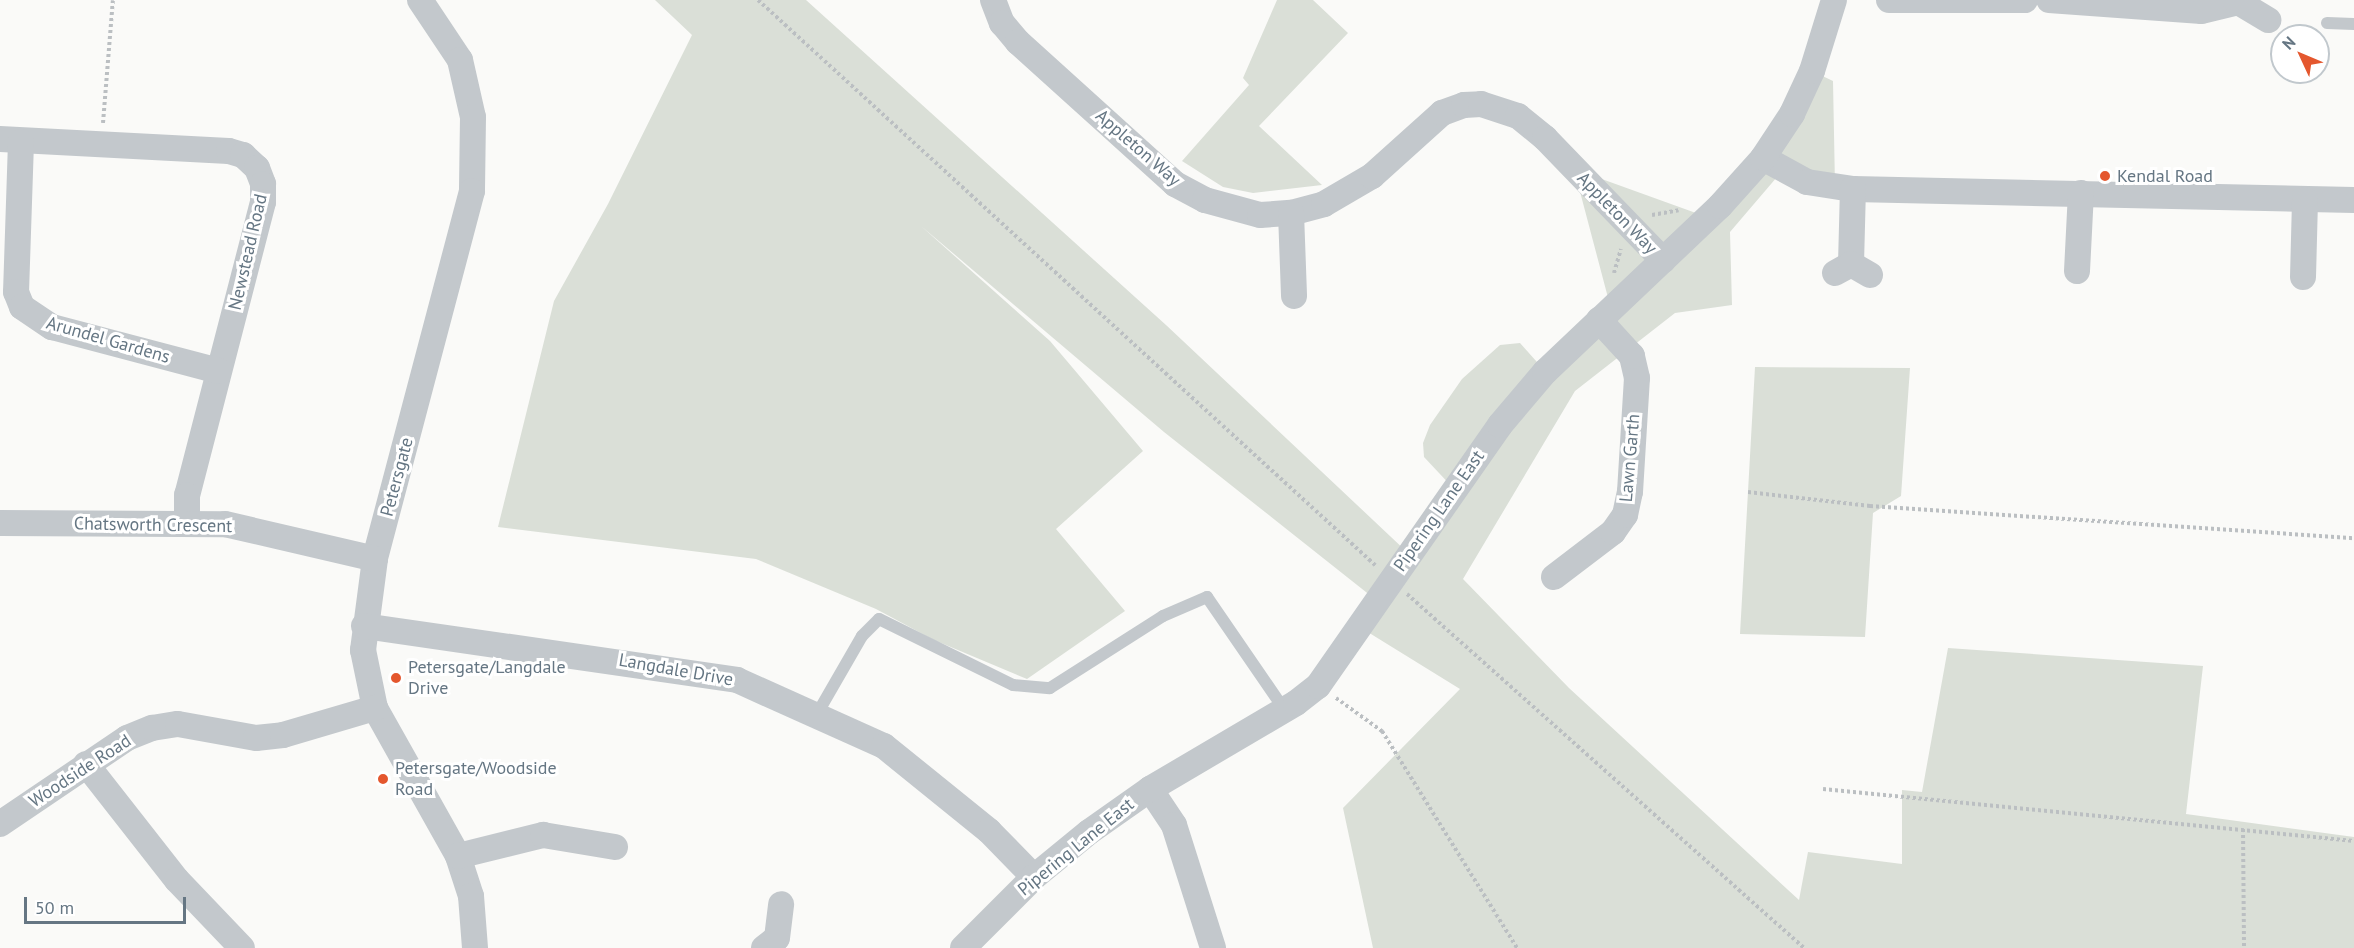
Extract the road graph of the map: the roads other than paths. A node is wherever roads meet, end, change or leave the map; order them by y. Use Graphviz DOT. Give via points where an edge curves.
graph roads {
  1 [pos="420,0"];
  2 [pos="993,0"];
  3 [pos="1834,0"];
  4 [pos="1889,0"];
  5 [pos="2025,0"];
  6 [pos="2049,0"];
  7 [pos="2235,2"];
  8 [pos="2268,20"];
  9 [pos="2326,23"];
  10 [pos="2354,24"];
  11 [pos="10,141"];
  12 [pos="1763,158"];
  13 [pos="1853,189"];
  14 [pos="2081,193"];
  15 [pos="2305,200"];
  16 [pos="2354,201"];
  17 [pos="1291,213"];
  18 [pos="1663,260"];
  19 [pos="1852,271"];
  20 [pos="2076,277"];
  21 [pos="2303,282"];
  22 [pos="1294,296"];
  23 [pos="1599,320"];
  24 [pos="218,371"];
  25 [pos="0,523"];
  26 [pos="187,524"];
  27 [pos="375,559"];
  28 [pos="1554,577"];
  29 [pos="364,626"];
  30 [pos="375,708"];
  31 [pos="1284,709"];
  32 [pos="817,714"];
  33 [pos="86,764"];
  34 [pos="1150,789"];
  35 [pos="0,824"];
  36 [pos="615,847"];
  37 [pos="458,856"];
  38 [pos="1034,877"];
  39 [pos="781,904"];
  40 [pos="778,945"];
  41 [pos="242,948"];
  42 [pos="475,948"];
  43 [pos="963,948"];
  44 [pos="1212,948"];
  1 -- 27 [label="street, Petersgate" via="460,60 473,117 472,191"];
  2 -- 17 [label="street, Appleton Way" via="1002,23 1018,42 1175,184 1231,210 1260,215"];
  3 -- 12 [label="street, Pipering Lane East" via="1812,71 1792,114"];
  4 -- 5 [label="street"];
  6 -- 7 [label="street" via="2202,11"];
  7 -- 8 [label="street"];
  9 -- 10 [label="lane"];
  11 -- 24 [label="street, Arundel Gardens" via="16,292 22,307 52,327"];
  11 -- 24 [label="street, Newstead Road" via="228,151 243,154 257,168 263,184 263,202"];
  12 -- 13 [label="street" via="1807,182"];
  12 -- 18 [label="street, Pipering Lane East"];
  13 -- 14 [label="street"];
  13 -- 19 [label="street"];
  14 -- 15 [label="street"];
  14 -- 20 [label="street"];
  15 -- 16 [label="street"];
  15 -- 21 [label="street"];
  17 -- 18 [label="street, Appleton Way" via="1352,190 1442,113 1481,104 1518,116"];
  17 -- 22 [label="street"];
  18 -- 23 [label="street, Pipering Lane East"];
  23 -- 28 [label="street, Lawn Garth" via="1632,356 1637,378 1630,492 1625,515 1612,532"];
  23 -- 31 [label="street, Pipering Lane East" via="1545,372 1500,425 1318,686"];
  24 -- 26 [label="street, Newstead Road" via="187,495"];
  25 -- 26 [label="street, Chatsworth Crescent"];
  26 -- 27 [label="street, Chatsworth Crescent" via="225,524 279,534"];
  27 -- 29 [label="street, Petersgate"];
  29 -- 30 [label="street, Petersgate" via="363,650"];
  29 -- 32 [label="street, Langdale Drive" via="705,672 737,680"];
  30 -- 33 [label="street, Woodside Road" via="283,735 256,738 178,724 152,728 127,738"];
  30 -- 37 [label="street, Petersgate"];
  31 -- 32 [label="lane" via="1207,597 1163,616 1050,688 1013,684 879,619 862,636"];
  31 -- 34 [label="street, Pipering Lane East"];
  32 -- 38 [label="street, Langdale Drive" via="884,746 989,831"];
  33 -- 35 [label="street, Woodside Road"];
  33 -- 41 [label="street" via="177,880"];
  34 -- 38 [label="street, Pipering Lane East"];
  34 -- 44 [label="street" via="1174,825"];
  36 -- 37 [label="street" via="543,835"];
  37 -- 42 [label="street, Petersgate" via="471,896"];
  38 -- 43 [label="street, Pipering Lane East"];
  39 -- 40 [label="street"];
}
